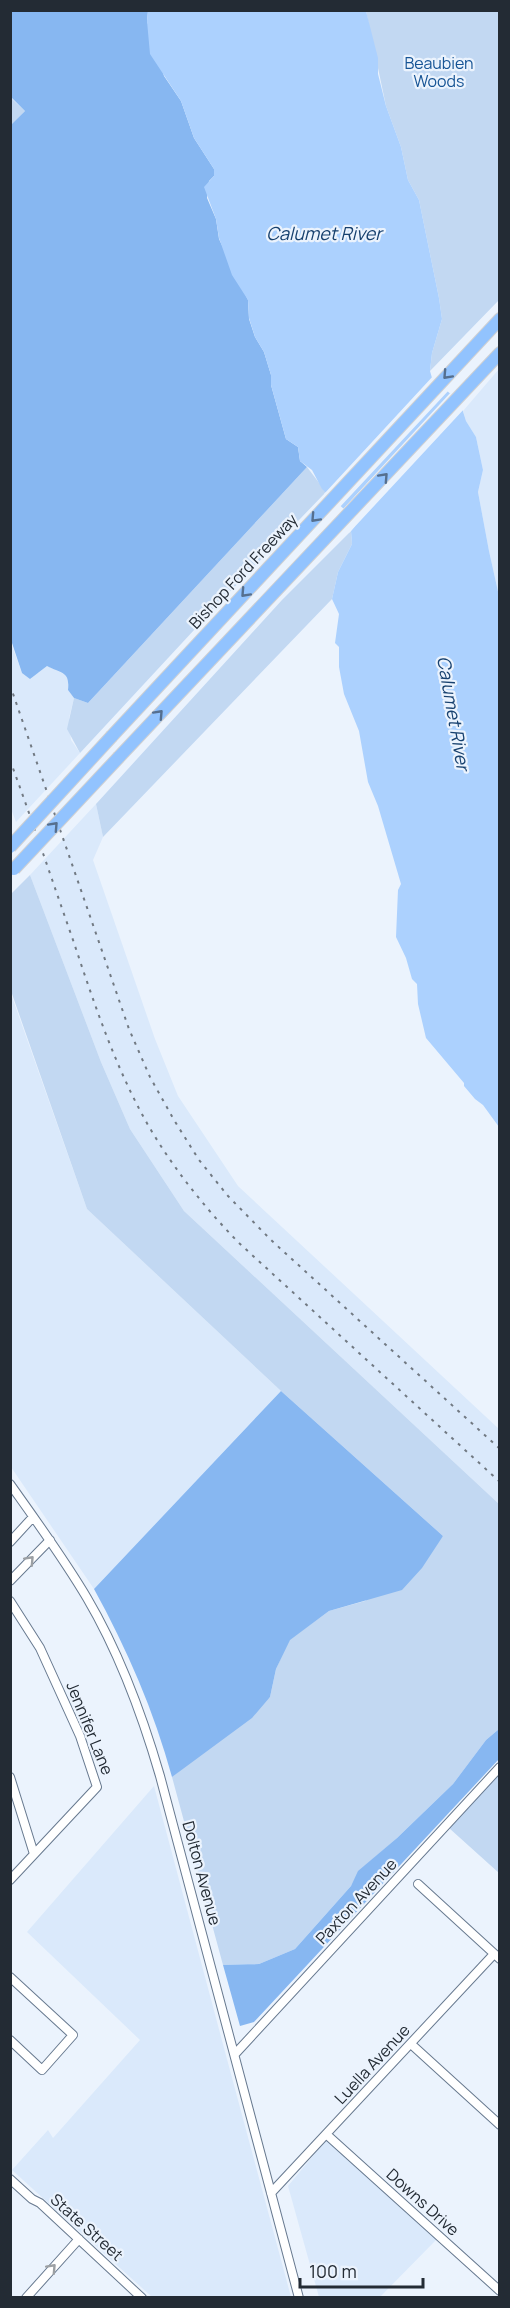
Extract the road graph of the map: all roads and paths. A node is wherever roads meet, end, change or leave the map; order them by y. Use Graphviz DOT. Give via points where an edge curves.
graph roads {
  1 [pos="500,319"];
  2 [pos="500,353"];
  3 [pos="10,847"];
  4 [pos="12,871"];
  5 [pos="10,1485"];
  6 [pos="33,1517"];
  7 [pos="50,1540"];
  8 [pos="10,1542"];
  9 [pos="10,1581"];
  10 [pos="10,1601"];
  11 [pos="500,1767"];
  12 [pos="10,1777"];
  13 [pos="34,1854"];
  14 [pos="10,1880"];
  15 [pos="418,1884"];
  16 [pos="497,1957"];
  17 [pos="10,1977"];
  18 [pos="10,2040"];
  19 [pos="411,2044"];
  20 [pos="235,2055"];
  21 [pos="500,2125"];
  22 [pos="326,2134"];
  23 [pos="10,2179"];
  24 [pos="271,2193"];
  25 [pos="79,2239"];
  26 [pos="500,2291"];
  27 [pos="26,2298"];
  28 [pos="142,2298"];
  29 [pos="299,2298"];
  1 -- 3 [label="highway, Bishop Ford Freeway, one-way, bridge"];
  4 -- 2 [label="highway, one-way, bridge"];
  5 -- 6 [label="street, Dolton Avenue"];
  6 -- 7 [label="street, Dolton Avenue"];
  6 -- 8 [label="street"];
  9 -- 7 [label="street, one-way"];
  7 -- 20 [label="street, Dolton Avenue" via="104,1629 139,1706"];
  10 -- 13 [label="street, Jennifer Lane" via="40,1648 80,1736 97,1786"];
  11 -- 20 [label="street, Paxton Avenue"];
  12 -- 13 [label="street"];
  13 -- 14 [label="street, Jennifer Lane"];
  15 -- 16 [label="street"];
  16 -- 19 [label="street, Luella Avenue"];
  17 -- 18 [label="street" via="73,2035 42,2070"];
  19 -- 21 [label="street"];
  19 -- 22 [label="street, Luella Avenue"];
  20 -- 24 [label="street, Dolton Avenue"];
  22 -- 24 [label="street, Luella Avenue"];
  22 -- 26 [label="street, Downs Drive"];
  23 -- 25 [label="street, State Street"];
  24 -- 29 [label="street, Dolton Avenue"];
  27 -- 25 [label="street, one-way"];
  25 -- 28 [label="street, State Street"];
}
